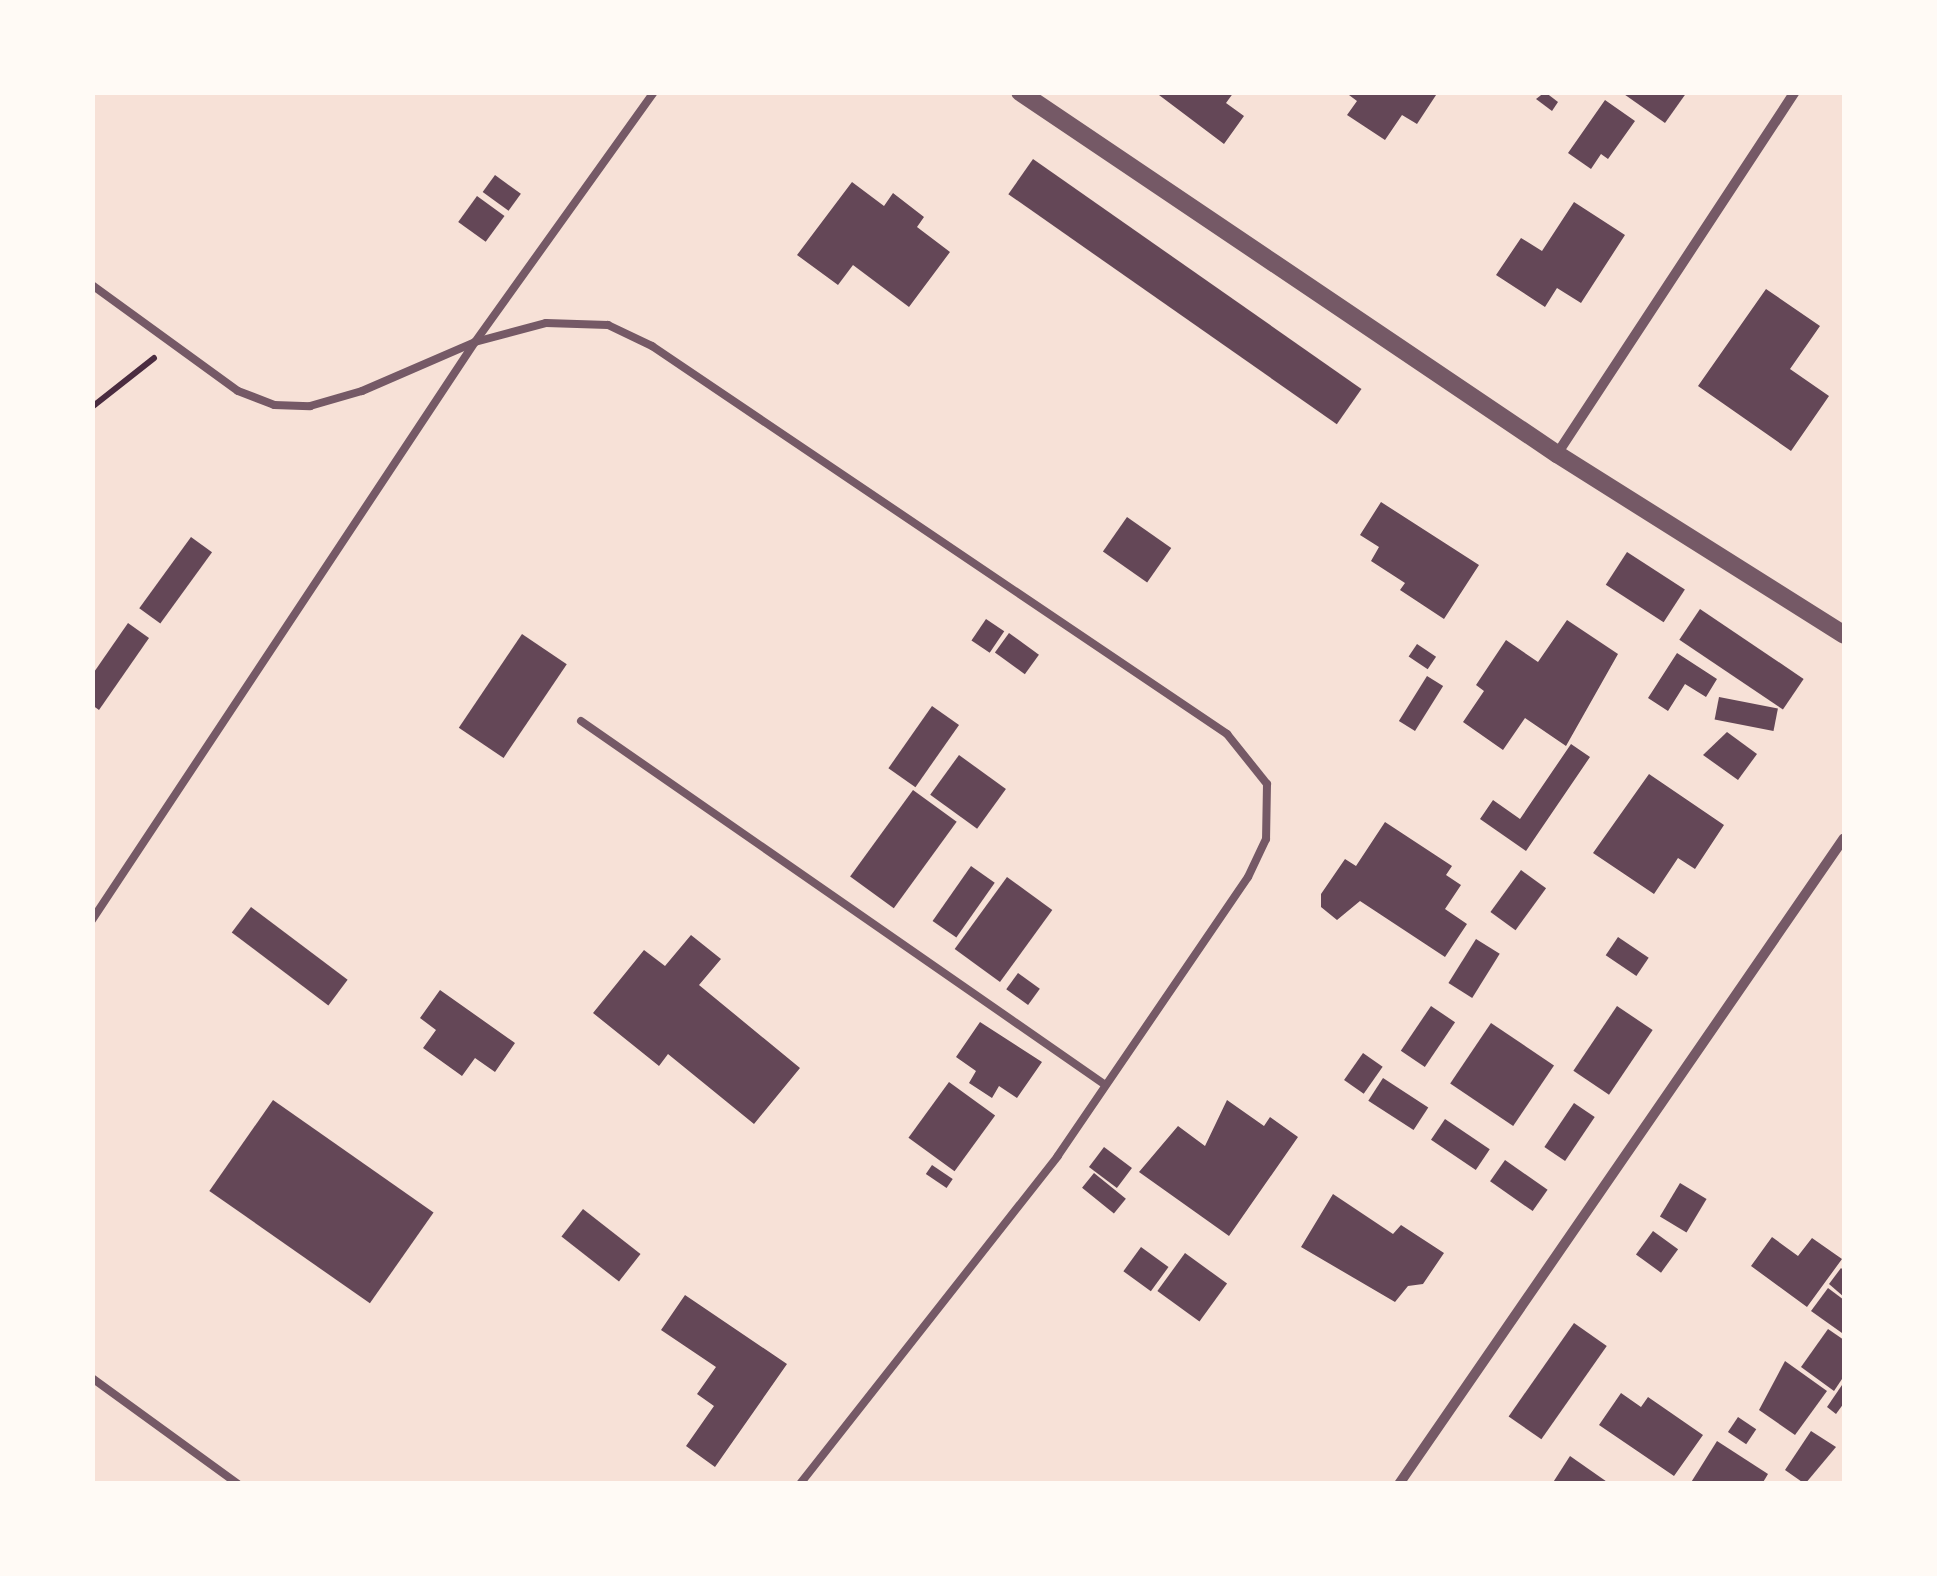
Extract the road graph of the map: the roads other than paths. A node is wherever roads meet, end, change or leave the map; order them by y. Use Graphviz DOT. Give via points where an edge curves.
graph roads {
  1 [pos="654,92"];
  2 [pos="1020,92"];
  3 [pos="1795,92"];
  4 [pos="92,286"];
  5 [pos="475,342"];
  6 [pos="1557,454"];
  7 [pos="1844,635"];
  8 [pos="581,721"];
  9 [pos="1844,838"];
  10 [pos="92,920"];
  11 [pos="1104,1084"];
  12 [pos="92,1378"];
  13 [pos="238,1484"];
  14 [pos="800,1484"];
  15 [pos="1399,1484"];
  1 -- 5 [label="lane"];
  2 -- 6 [label="street"];
  3 -- 6 [label="street"];
  4 -- 5 [label="lane" via="238,391 274,404 310,406"];
  5 -- 10 [label="lane"];
  5 -- 11 [label="lane" via="546,323 608,325 652,346 1213,724 1254,762 1267,784 1270,808 1254,865"];
  6 -- 7 [label="street"];
  8 -- 11 [label="lane"];
  9 -- 15 [label="street"];
  11 -- 14 [label="lane" via="1058,1156"];
  12 -- 13 [label="lane"];
}
